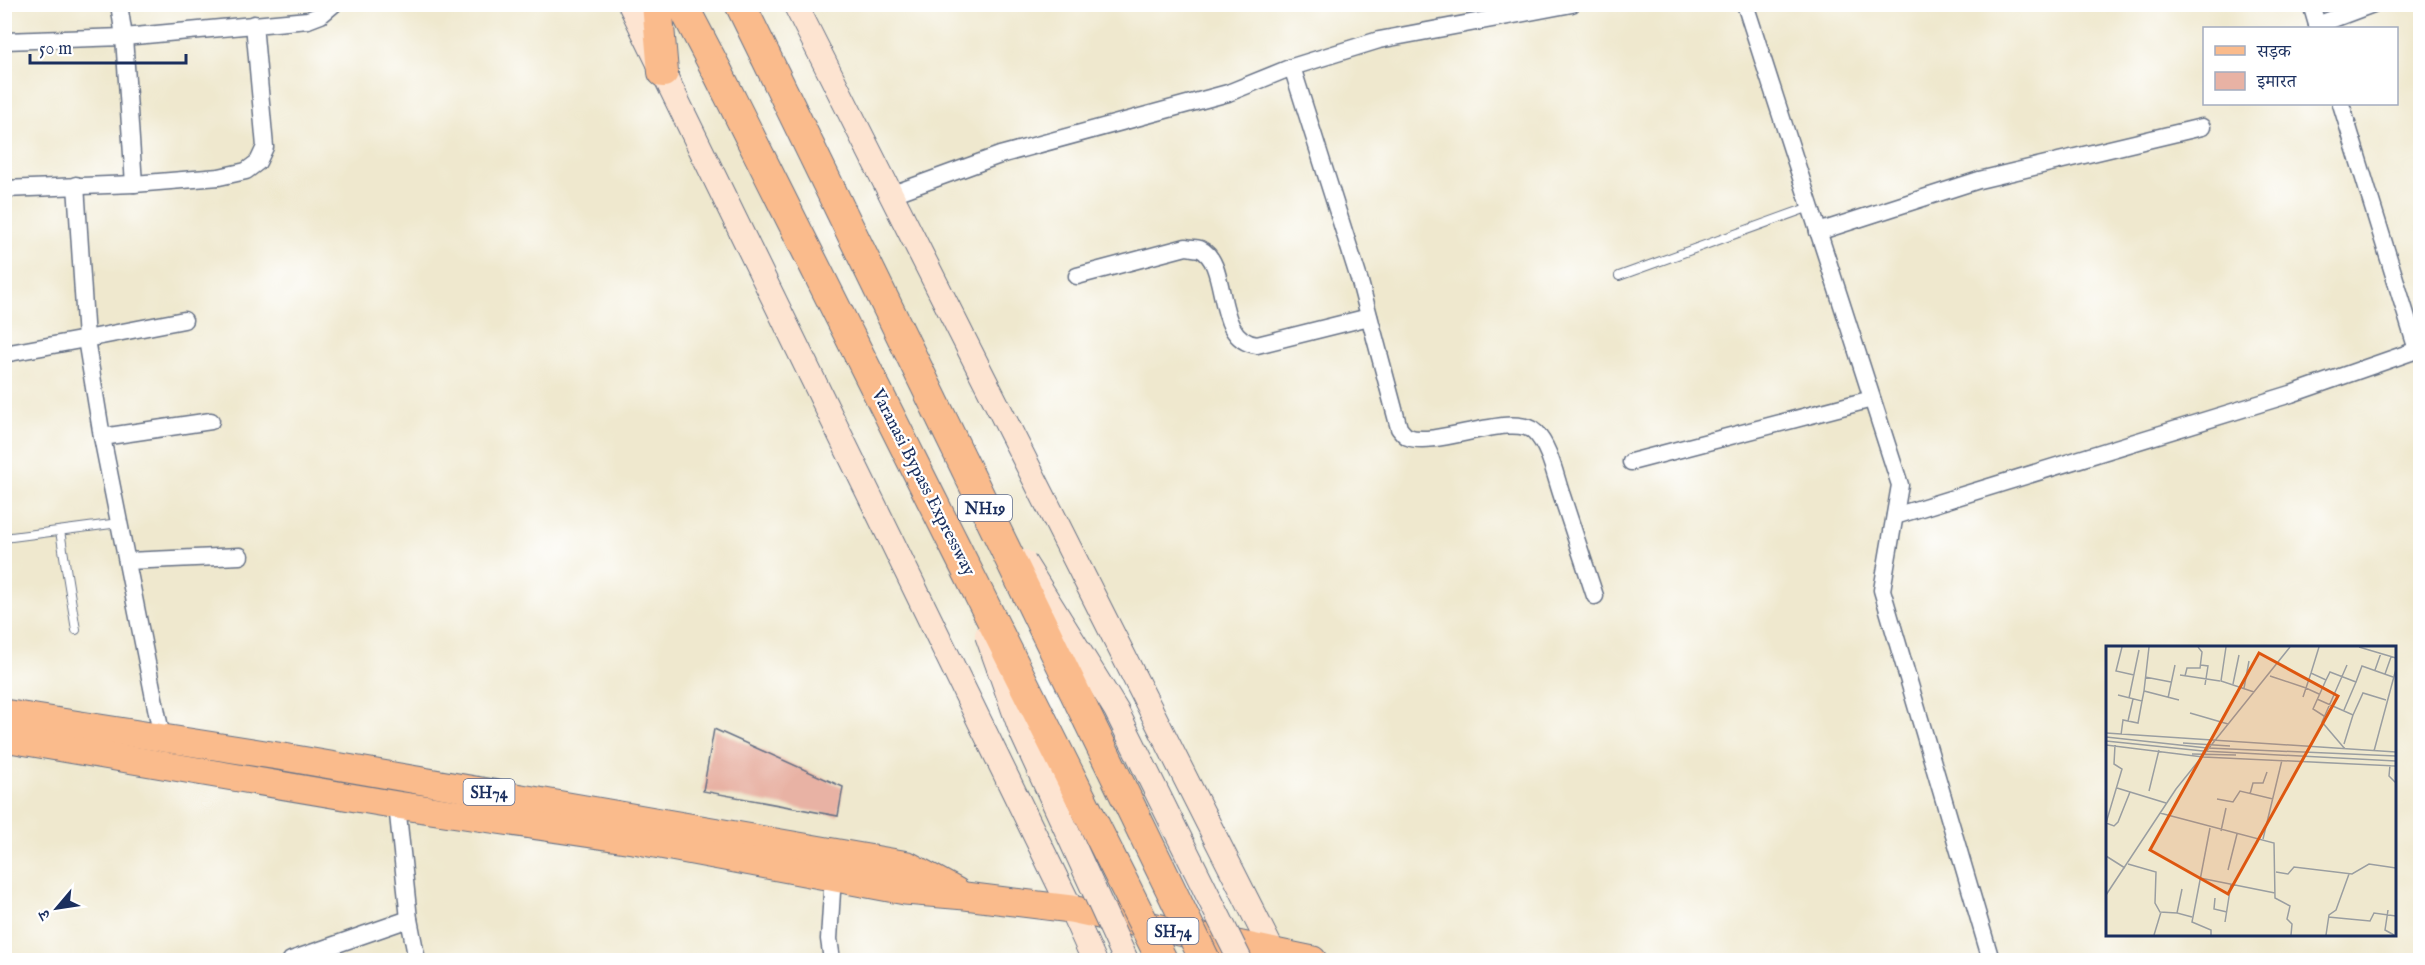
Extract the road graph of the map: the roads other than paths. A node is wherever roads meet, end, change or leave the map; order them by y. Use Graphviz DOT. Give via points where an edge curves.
graph roads {
  1 [pos="119,4"];
  2 [pos="334,4"];
  3 [pos="630,4"];
  4 [pos="657,4"];
  5 [pos="682,4"];
  6 [pos="740,4"];
  7 [pos="795,4"];
  8 [pos="1572,4"];
  9 [pos="1745,4"];
  10 [pos="2311,4"];
  11 [pos="2373,4"];
  12 [pos="254,24"];
  13 [pos="2318,27"];
  14 [pos="124,37"];
  15 [pos="4,41"];
  16 [pos="1292,67"];
  17 [pos="663,72"];
  18 [pos="2341,105"];
  19 [pos="2202,127"];
  20 [pos="134,184"];
  21 [pos="76,185"];
  22 [pos="4,189"];
  23 [pos="890,195"];
  24 [pos="1810,207"];
  25 [pos="1818,232"];
  26 [pos="1077,276"];
  27 [pos="1619,276"];
  28 [pos="1369,317"];
  29 [pos="184,320"];
  30 [pos="86,339"];
  31 [pos="2419,349"];
  32 [pos="4,354"];
  33 [pos="1872,399"];
  34 [pos="211,421"];
  35 [pos="102,437"];
  36 [pos="1630,462"];
  37 [pos="966,468"];
  38 [pos="1895,516"];
  39 [pos="119,523"];
  40 [pos="60,531"];
  41 [pos="951,534"];
  42 [pos="4,538"];
  43 [pos="240,556"];
  44 [pos="127,561"];
  45 [pos="1595,596"];
  46 [pos="76,630"];
  47 [pos="4,713"];
  48 [pos="4,738"];
  49 [pos="162,738"];
  50 [pos="397,805"];
  51 [pos="833,876"];
  52 [pos="965,896"];
  53 [pos="1071,909"];
  54 [pos="409,919"];
  55 [pos="1276,956"];
  56 [pos="291,960"];
  57 [pos="417,960"];
  58 [pos="832,960"];
  59 [pos="1094,960"];
  60 [pos="1126,960"];
  61 [pos="1162,960"];
  62 [pos="1205,960"];
  63 [pos="1240,960"];
  64 [pos="1313,960"];
  65 [pos="1991,960"];
  1 -- 14 [label="street"];
  2 -- 12 [label="street" via="308,20"];
  3 -- 17 [label="street"];
  4 -- 17 [label="highway"];
  5 -- 41 [label="highway, Varanasi Bypass Expressway / NH19, bridge"];
  6 -- 37 [label="highway, NH19, bridge"];
  7 -- 23 [label="street"];
  8 -- 16 [label="street" via="1380,40"];
  9 -- 24 [label="street"];
  10 -- 13 [label="street"];
  11 -- 13 [label="street"];
  12 -- 14 [label="street"];
  12 -- 20 [label="street" via="265,147 258,162 246,171 219,177"];
  14 -- 15 [label="street"];
  14 -- 20 [label="street"];
  16 -- 23 [label="street" via="1228,93 1000,155"];
  16 -- 28 [label="street"];
  17 -- 53 [label="street"];
  18 -- 31 [label="street"];
  19 -- 25 [label="street" via="1979,180"];
  20 -- 21 [label="street"];
  21 -- 22 [label="street"];
  21 -- 30 [label="street"];
  23 -- 55 [label="street"];
  24 -- 25 [label="street"];
  24 -- 27 [label="lane"];
  25 -- 33 [label="street"];
  26 -- 28 [label="street" via="1186,247 1198,248 1209,258 1218,277 1233,331 1248,344"];
  28 -- 45 [label="street" via="1390,402 1404,435 1422,439 1524,426 1534,431 1548,456"];
  29 -- 30 [label="street"];
  30 -- 32 [label="street"];
  30 -- 35 [label="street"];
  31 -- 38 [label="street" via="2291,394"];
  33 -- 36 [label="street"];
  33 -- 38 [label="street" via="1900,485"];
  34 -- 35 [label="street"];
  35 -- 39 [label="street"];
  37 -- 62 [label="highway, NH19, bridge"];
  37 -- 63 [label="street, bridge" via="1116,710"];
  38 -- 65 [label="street" via="1882,590"];
  39 -- 40 [label="lane"];
  39 -- 44 [label="street"];
  40 -- 42 [label="lane"];
  40 -- 46 [label="lane"];
  41 -- 60 [label="street, bridge" via="1022,733"];
  41 -- 61 [label="highway, Varanasi Bypass Expressway / NH19, bridge"];
  43 -- 44 [label="street"];
  44 -- 49 [label="street"];
  47 -- 49 [label="main road, SH74"];
  48 -- 50 [label="main road, SH74"];
  49 -- 52 [label="main road, SH74" via="908,865"];
  50 -- 51 [label="main road, SH74" via="639,841"];
  50 -- 54 [label="street"];
  51 -- 52 [label="main road, SH74" via="905,891"];
  51 -- 58 [label="street" via="829,939"];
  52 -- 53 [label="main road, SH74"];
  53 -- 55 [label="main road, SH74"];
  53 -- 59 [label="street"];
  54 -- 56 [label="street"];
  54 -- 57 [label="street"];
  55 -- 64 [label="main road, SH74"];
}
